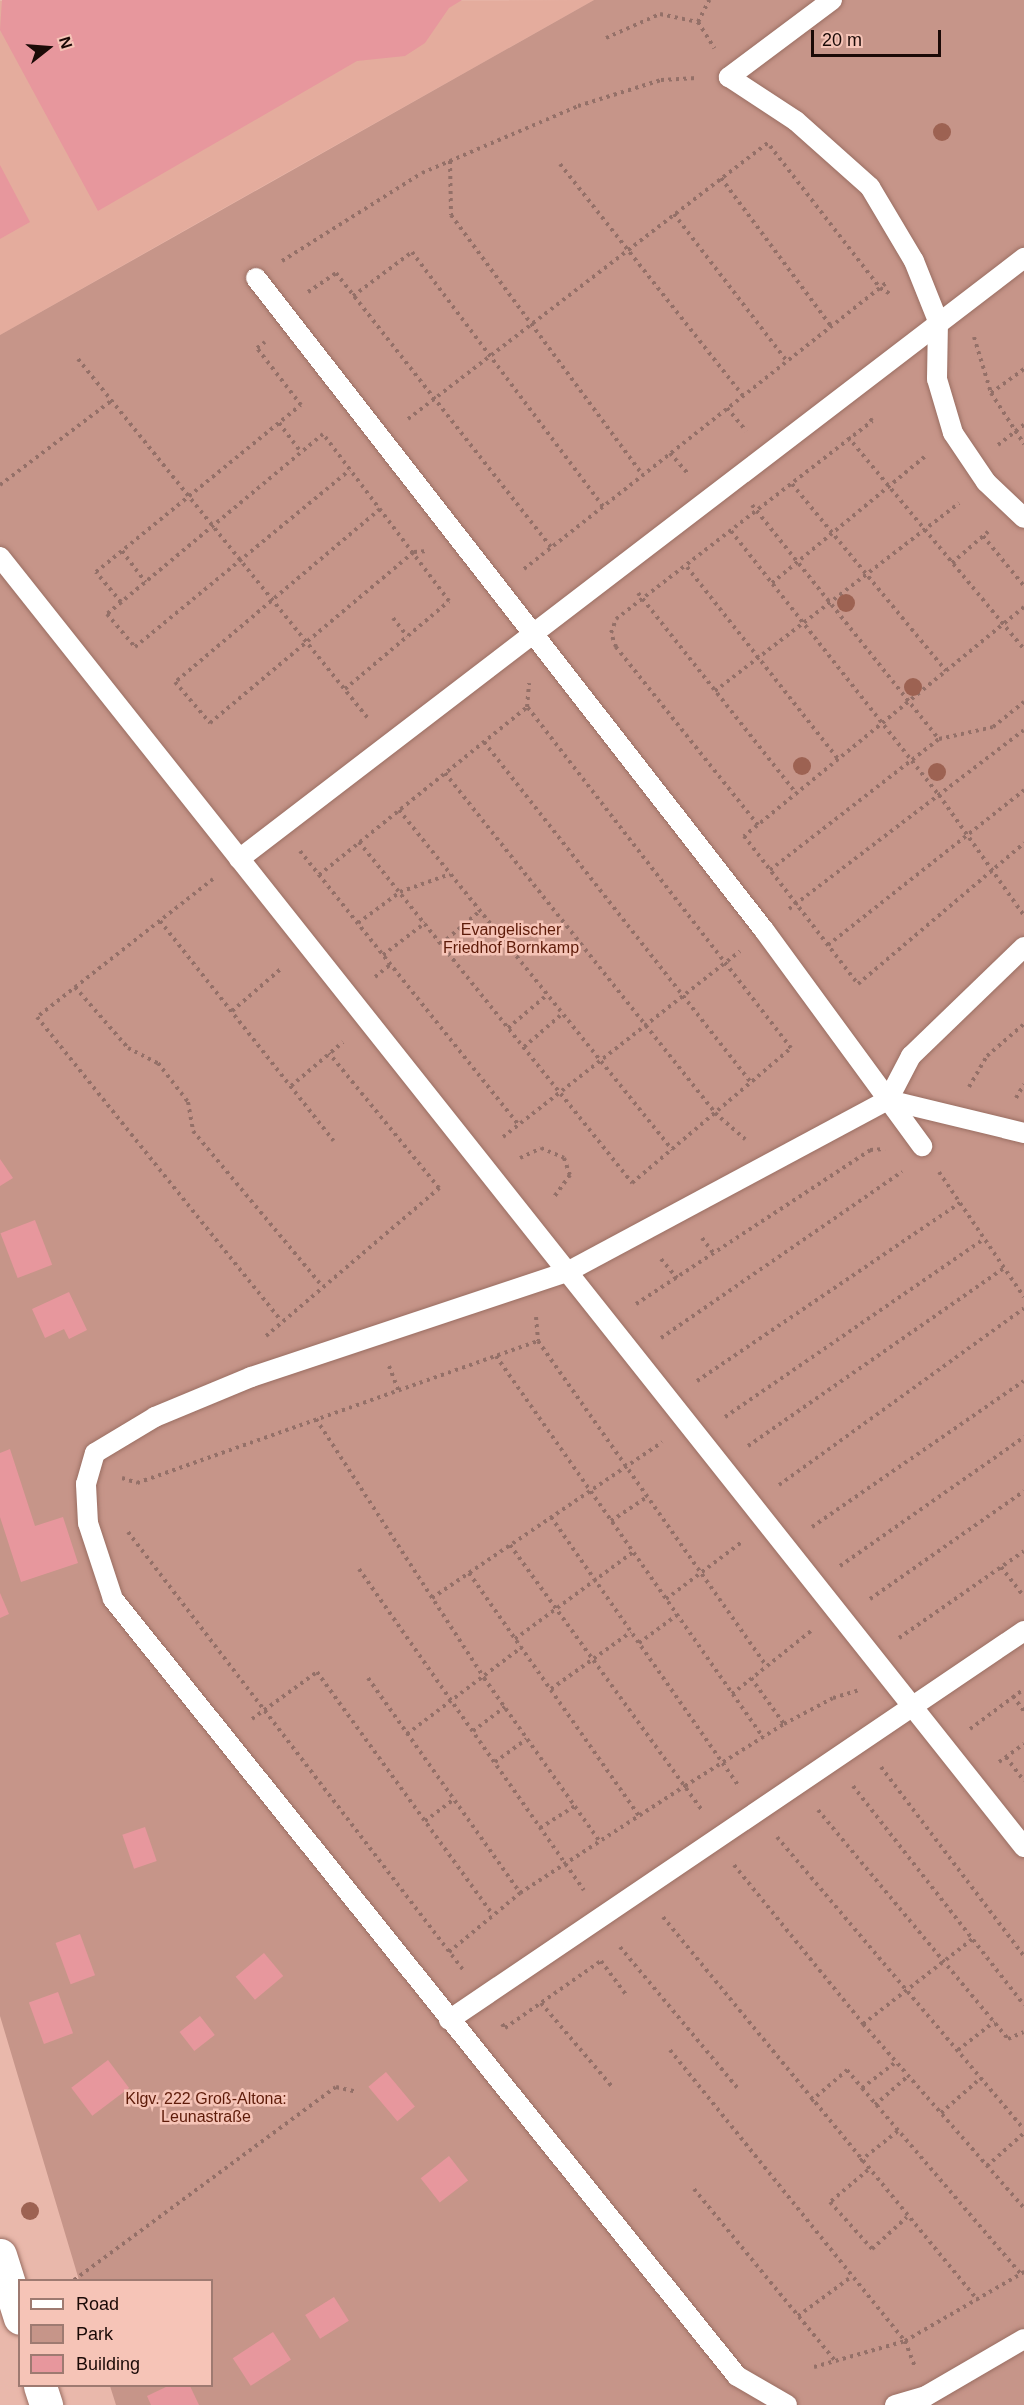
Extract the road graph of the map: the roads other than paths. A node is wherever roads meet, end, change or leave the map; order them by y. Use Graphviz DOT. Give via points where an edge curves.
graph roads {
  1 [pos="832,0"];
  2 [pos="1024,258"];
  3 [pos="256,278"];
  4 [pos="938,321"];
  5 [pos="1019,513"];
  6 [pos="0,557"];
  7 [pos="532,632"];
  8 [pos="239,859"];
  9 [pos="1024,947"];
  10 [pos="888,1100"];
  11 [pos="1024,1133"];
  12 [pos="925,1150"];
  13 [pos="567,1272"];
  14 [pos="1024,1631"];
  15 [pos="913,1707"];
  16 [pos="1024,1847"];
  17 [pos="450,2020"];
  18 [pos="0,2255"];
  19 [pos="18,2312"];
  20 [pos="1024,2339"];
  21 [pos="41,2387"];
  22 [pos="46,2405"];
  23 [pos="787,2405"];
  24 [pos="895,2405"];
  1 -- 4 [label="lane" via="729,76 796,121 870,187 914,261"];
  2 -- 4 [label="lane"];
  3 -- 7 [label="lane"];
  4 -- 5 [label="lane" via="937,379 953,433 986,482"];
  4 -- 7 [label="lane"];
  6 -- 8 [label="lane"];
  7 -- 8 [label="lane"];
  7 -- 10 [label="lane" via="764,930"];
  8 -- 13 [label="lane"];
  9 -- 10 [label="lane" via="911,1056"];
  10 -- 11 [label="lane"];
  10 -- 12 [label="lane"];
  10 -- 13 [label="lane"];
  13 -- 15 [label="lane"];
  13 -- 17 [label="lane" via="251,1377 155,1417 95,1453 86,1484 88,1523 113,1599"];
  14 -- 15 [label="lane"];
  15 -- 16 [label="lane"];
  15 -- 17 [label="lane"];
  17 -- 23 [label="lane" via="737,2376"];
  18 -- 19 [label="street"];
  20 -- 24 [label="lane" via="926,2396"];
  21 -- 22 [label="street"];
}
